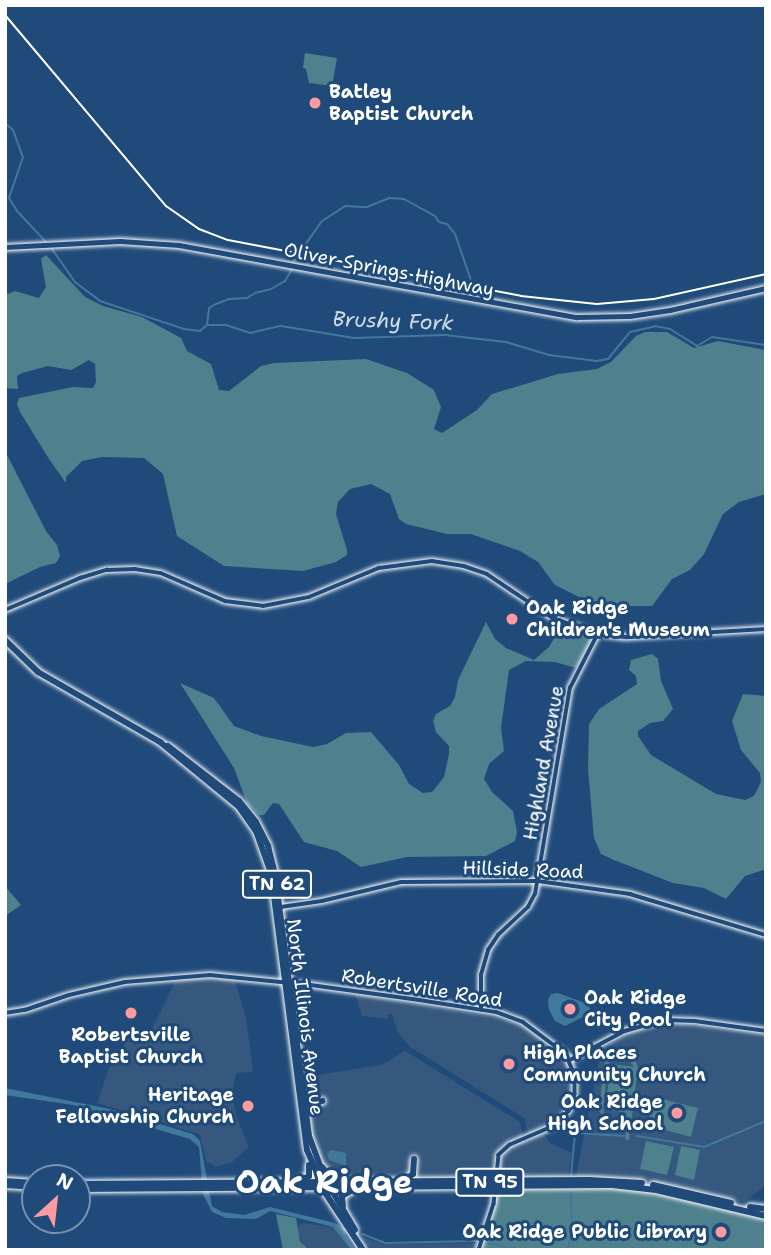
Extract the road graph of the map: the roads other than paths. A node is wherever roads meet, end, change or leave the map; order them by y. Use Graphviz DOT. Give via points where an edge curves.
graph roads {
  1 [pos="5,247"];
  2 [pos="766,288"];
  3 [pos="5,610"];
  4 [pos="766,629"];
  5 [pos="597,634"];
  6 [pos="5,640"];
  7 [pos="538,881"];
  8 [pos="277,907"];
  9 [pos="766,935"];
  10 [pos="287,983"];
  11 [pos="481,1010"];
  12 [pos="5,1013"];
  13 [pos="766,1031"];
  14 [pos="570,1060"];
  15 [pos="304,1096"];
  16 [pos="309,1136"];
  17 [pos="309,1148"];
  18 [pos="462,1182"];
  19 [pos="278,1184"];
  20 [pos="495,1184"];
  21 [pos="375,1185"];
  22 [pos="91,1186"];
  23 [pos="211,1186"];
  24 [pos="325,1187"];
  25 [pos="766,1212"];
  26 [pos="351,1224"];
  27 [pos="365,1250"];
  28 [pos="479,1250"];
  1 -- 2 [label="main road, Oliver Springs Highway" via="120,241 179,245 577,317 670,310"];
  3 -- 5 [label="street" via="107,570 161,573 225,601 263,606 309,597 379,568 432,561 487,574 553,618"];
  4 -- 5 [label="street" via="627,637"];
  5 -- 7 [label="street, Highland Avenue" via="570,688"];
  6 -- 8 [label="highway, North Illinois Avenue / TN 62" via="38,671 160,742 227,797 252,824 267,854"];
  7 -- 8 [label="street, Hillside Road" via="401,881"];
  7 -- 9 [label="street, Hillside Road" via="652,899"];
  7 -- 11 [label="street, Highland Avenue" via="528,907 488,950 481,975"];
  8 -- 10 [label="highway, North Illinois Avenue / TN 62"];
  10 -- 11 [label="street, Robertsville Road"];
  10 -- 12 [label="street, Robertsville Road" via="237,976 160,977"];
  10 -- 15 [label="highway, TN 62"];
  10 -- 17 [label="highway, North Illinois Avenue / TN 62"];
  11 -- 14 [label="street, Robertsville Road" via="530,1026"];
  13 -- 14 [label="street" via="664,1020 625,1031"];
  14 -- 20 [label="street" via="576,1087 569,1111 552,1129 501,1152"];
  15 -- 16 [label="highway, TN 62"];
  15 -- 16 [label="highway" via="308,1101 322,1101 307,1107"];
  16 -- 17 [label="highway, TN 62"];
  17 -- 19 [label="highway" via="309,1177"];
  17 -- 21 [label="highway" via="331,1177"];
  17 -- 24 [label="highway, North Illinois Avenue / TN 62"];
  18 -- 20 [label="highway, TN 95"];
  18 -- 21 [label="highway, TN 95"];
  18 -- 21 [label="highway" via="424,1179 414,1159 414,1172 408,1180"];
  19 -- 23 [label="highway, TN 95"];
  19 -- 24 [label="highway, TN 95"];
  20 -- 21 [label="highway, TN 95"];
  20 -- 25 [label="highway, TN 95" via="640,1187"];
  20 -- 25 [label="highway, TN 95" via="641,1183"];
  20 -- 28 [label="street" via="494,1204"];
  21 -- 24 [label="highway, TN 95"];
  21 -- 26 [label="highway" via="342,1196"];
  22 -- 23 [label="highway, TN 95"];
  23 -- 24 [label="highway, TN 95"];
  24 -- 26 [label="highway, TN 62"];
  24 -- 27 [label="highway, TN 62"];
  26 -- 27 [label="highway, TN 62"];
}
